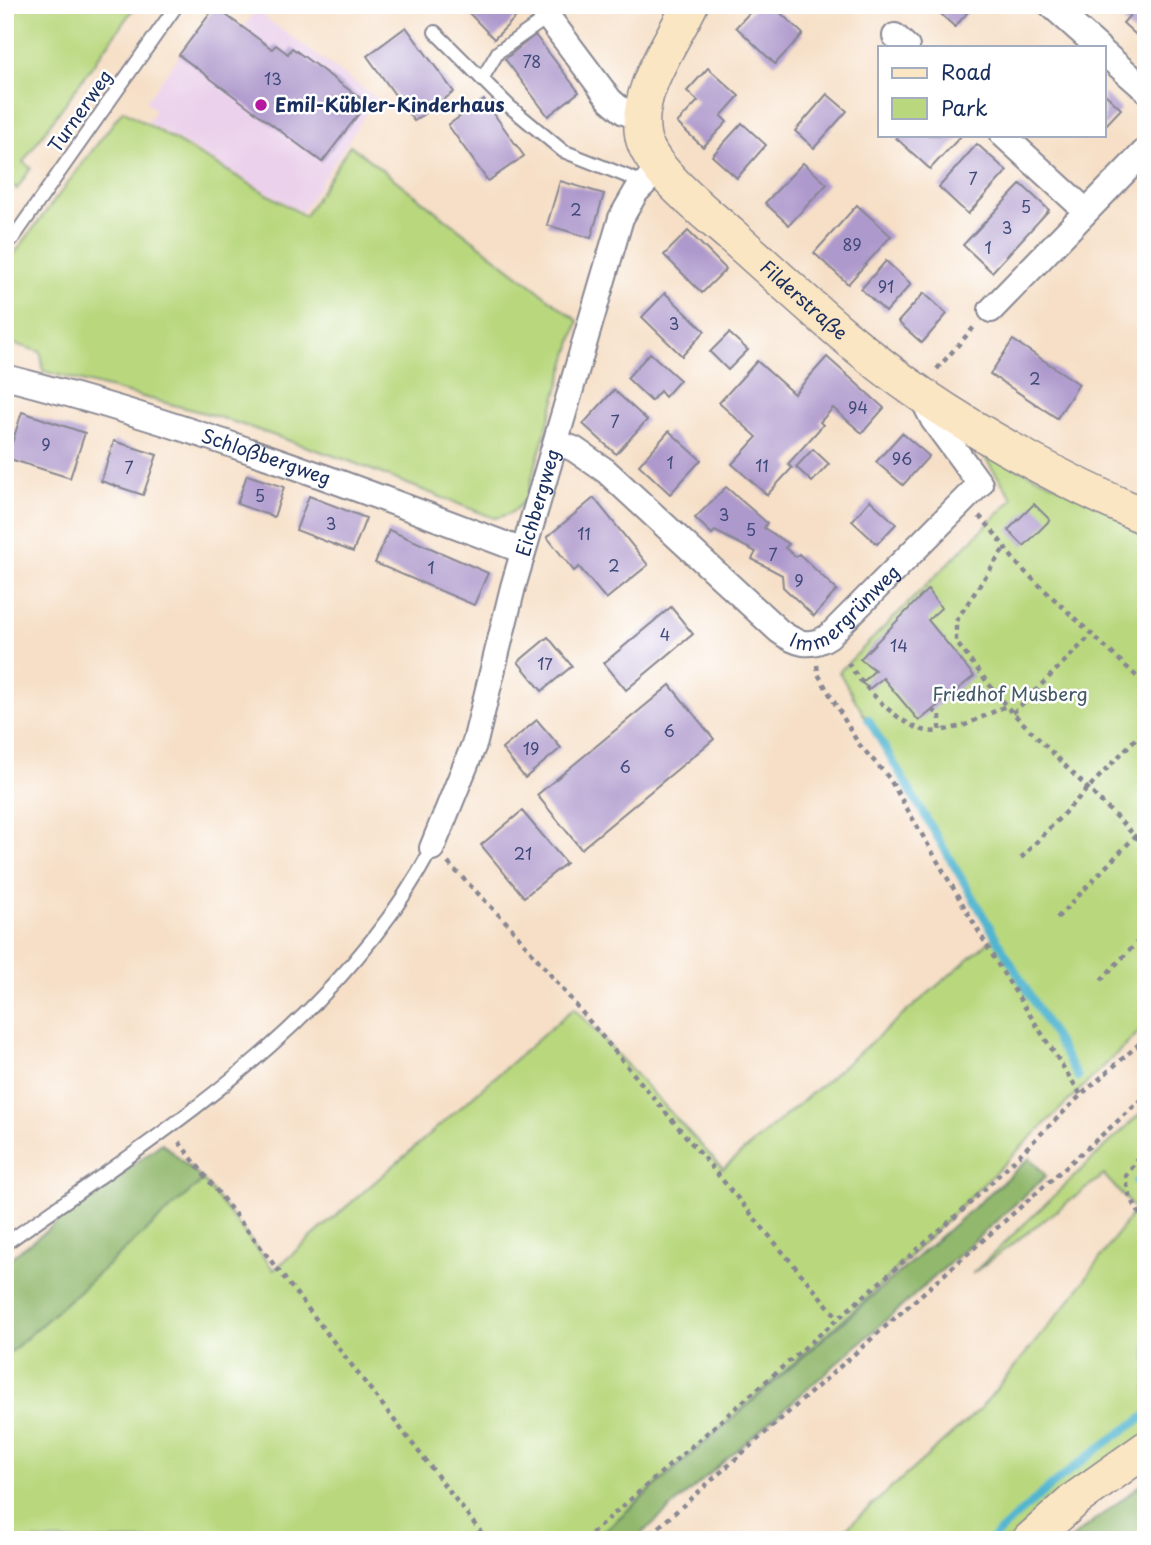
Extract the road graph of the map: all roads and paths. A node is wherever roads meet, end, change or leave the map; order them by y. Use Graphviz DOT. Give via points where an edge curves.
graph roads {
  1 [pos="177,5"];
  2 [pos="690,5"];
  3 [pos="1051,5"];
  4 [pos="543,11"];
  5 [pos="435,32"];
  6 [pos="1097,46"];
  7 [pos="1106,55"];
  8 [pos="482,79"];
  9 [pos="1146,90"];
  10 [pos="641,118"];
  11 [pos="1004,136"];
  12 [pos="1146,150"];
  13 [pos="652,175"];
  14 [pos="1086,211"];
  15 [pos="13,239"];
  16 [pos="991,310"];
  17 [pos="5,377"];
  18 [pos="921,395"];
  19 [pos="556,442"];
  20 [pos="964,500"];
  21 [pos="1146,517"];
  22 [pos="1003,550"];
  23 [pos="523,551"];
  24 [pos="1091,635"];
  25 [pos="814,644"];
  26 [pos="848,663"];
  27 [pos="1146,685"];
  28 [pos="1006,706"];
  29 [pos="932,710"];
  30 [pos="1012,713"];
  31 [pos="1146,728"];
  32 [pos="940,731"];
  33 [pos="1086,789"];
  34 [pos="1146,825"];
  35 [pos="1135,836"];
  36 [pos="1146,847"];
  37 [pos="432,848"];
  38 [pos="1021,858"];
  39 [pos="1057,918"];
  40 [pos="1146,933"];
  41 [pos="1101,980"];
  42 [pos="1146,1038"];
  43 [pos="1081,1095"];
  44 [pos="1146,1096"];
  45 [pos="168,1128"];
  46 [pos="1146,1148"];
  47 [pos="1140,1215"];
  48 [pos="5,1244"];
  49 [pos="838,1318"];
  50 [pos="1146,1450"];
  51 [pos="487,1540"];
  52 [pos="584,1540"];
  53 [pos="644,1540"];
  54 [pos="1030,1540"];
  1 -- 15 [label="lane, Turnerweg"];
  2 -- 10 [label="main road" via="650,86"];
  3 -- 6 [label="street"];
  4 -- 8 [label="lane" via="498,52"];
  4 -- 10 [label="street" via="610,100"];
  5 -- 8 [label="lane"];
  7 -- 9 [label="street"];
  8 -- 13 [label="lane" via="563,151"];
  10 -- 13 [label="main road, Filderstraße"];
  11 -- 14 [label="street"];
  12 -- 14 [label="street"];
  13 -- 18 [label="main road, Filderstraße" via="705,212"];
  13 -- 19 [label="street, Eichbergweg" via="621,218"];
  14 -- 16 [label="street"];
  16 -- 18 [label="path" via="940,365"];
  17 -- 23 [label="street, Schloßbergweg" via="172,424"];
  18 -- 20 [label="street, Immergrünweg" via="933,420 980,484"];
  18 -- 21 [label="main road, Filderstraße" via="1049,471"];
  19 -- 23 [label="street, Eichbergweg"];
  19 -- 25 [label="street, Immergrünweg" via="606,471 779,631 792,640"];
  20 -- 22 [label="path" via="998,534"];
  20 -- 25 [label="street, Immergrünweg" via="829,636"];
  22 -- 24 [label="path"];
  22 -- 28 [label="path" via="956,621 955,634 956,642"];
  23 -- 37 [label="street, Eichbergweg" via="475,741"];
  24 -- 27 [label="path"];
  24 -- 30 [label="path"];
  25 -- 43 [label="path" via="818,674 825,686 859,743 888,778"];
  26 -- 32 [label="path" via="864,688 894,712 924,731"];
  28 -- 30 [label="path"];
  28 -- 32 [label="path"];
  29 -- 32 [label="path" via="940,714"];
  30 -- 33 [label="path"];
  31 -- 33 [label="path"];
  33 -- 35 [label="path"];
  33 -- 38 [label="path"];
  34 -- 35 [label="path"];
  35 -- 36 [label="path"];
  35 -- 39 [label="path"];
  37 -- 45 [label="lane" via="390,915 311,1007 252,1062"];
  37 -- 49 [label="path" via="508,924"];
  40 -- 41 [label="path"];
  42 -- 43 [label="path"];
  43 -- 49 [label="path" via="965,1208"];
  44 -- 53 [label="path"];
  45 -- 48 [label="lane"];
  45 -- 51 [label="path"];
  46 -- 47 [label="path" via="1126,1176 1128,1192"];
  49 -- 52 [label="path"];
  50 -- 54 [label="main road" via="1077,1498"];
}
